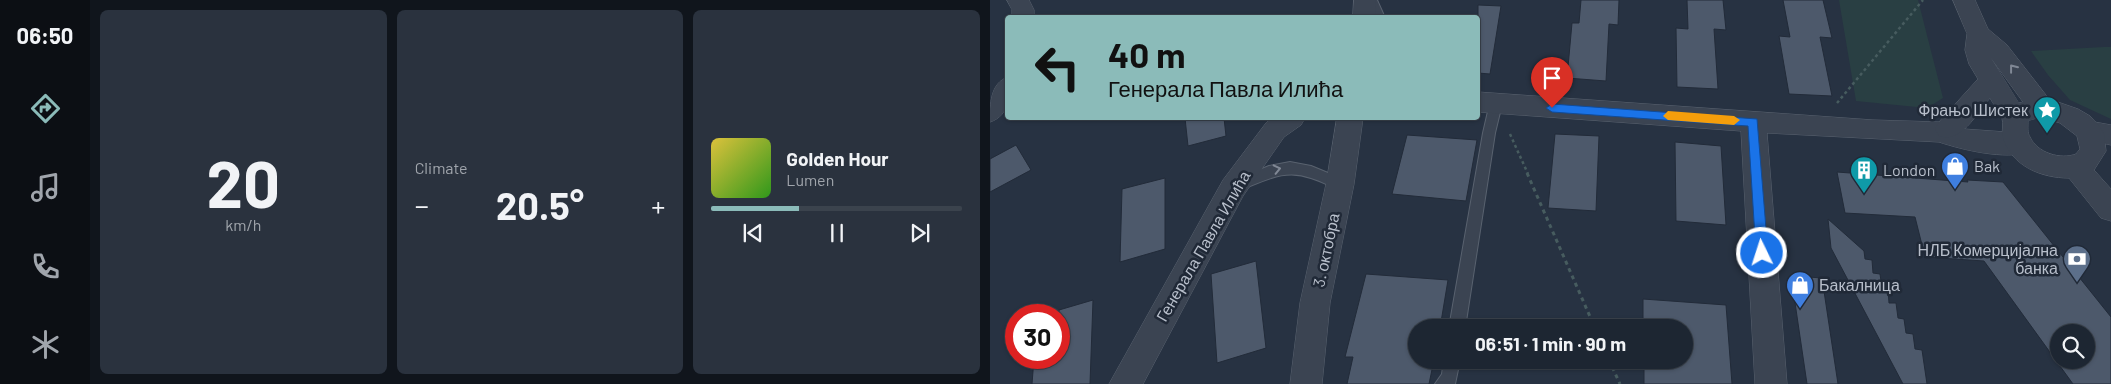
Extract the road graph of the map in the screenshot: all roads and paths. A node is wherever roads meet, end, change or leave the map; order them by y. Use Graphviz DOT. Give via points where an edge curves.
graph roads {
  1 [pos="1018,0"];
  2 [pos="1365,0"];
  3 [pos="1371,0"];
  4 [pos="1923,0"];
  5 [pos="1964,0"];
  6 [pos="1023,15"];
  7 [pos="1364,15"];
  8 [pos="1378,15"];
  9 [pos="1979,34"];
  10 [pos="1990,81"];
  11 [pos="1005,90"];
  12 [pos="1484,101"];
  13 [pos="2041,107"];
  14 [pos="1834,110"];
  15 [pos="990,112"];
  16 [pos="1289,120"];
  17 [pos="1350,120"];
  18 [pos="1753,122"];
  19 [pos="2016,129"];
  20 [pos="1943,130"];
  21 [pos="2102,142"];
  22 [pos="2077,169"];
  23 [pos="1340,184"];
  24 [pos="1232,188"];
  25 [pos="2111,210"];
  26 [pos="1458,319"];
  27 [pos="1591,319"];
  28 [pos="1450,369"];
  29 [pos="1613,369"];
  30 [pos="1125,384"];
  31 [pos="1306,384"];
  32 [pos="1443,384"];
  33 [pos="1620,384"];
  34 [pos="1771,384"];
  1 -- 6 [label="street"];
  2 -- 7 [label="street"];
  3 -- 8 [label="lane"];
  4 -- 14 [label="path"];
  5 -- 9 [label="street"];
  9 -- 10 [label="street" via="1977,50 1980,64"];
  13 -- 9 [label="street, one-way" via="1999,51"];
  10 -- 19 [label="street"];
  10 -- 20 [label="street"];
  11 -- 15 [label="street"];
  12 -- 18 [label="street"];
  12 -- 26 [label="lane" via="1489,132"];
  12 -- 27 [label="path"];
  13 -- 19 [label="street" via="2021,112"];
  13 -- 21 [label="street" via="2067,115"];
  16 -- 24 [label="street, Генерала Павла Илића" via="1275,130"];
  17 -- 23 [label="street, 3. октобра"];
  18 -- 20 [label="street"];
  18 -- 34 [label="street"];
  19 -- 20 [label="street" via="1964,140"];
  19 -- 22 [label="street" via="2028,153 2052,166"];
  21 -- 22 [label="street" via="2094,160"];
  22 -- 25 [label="street"];
  24 -- 23 [label="lane, one-way" via="1284,167 1313,171"];
  23 -- 31 [label="street, 3. октобра" via="1315,303"];
  24 -- 30 [label="street, Генерала Павла Илића"];
  28 -- 32 [label="lane" via="1449,378"];
  29 -- 33 [label="path"];
}
